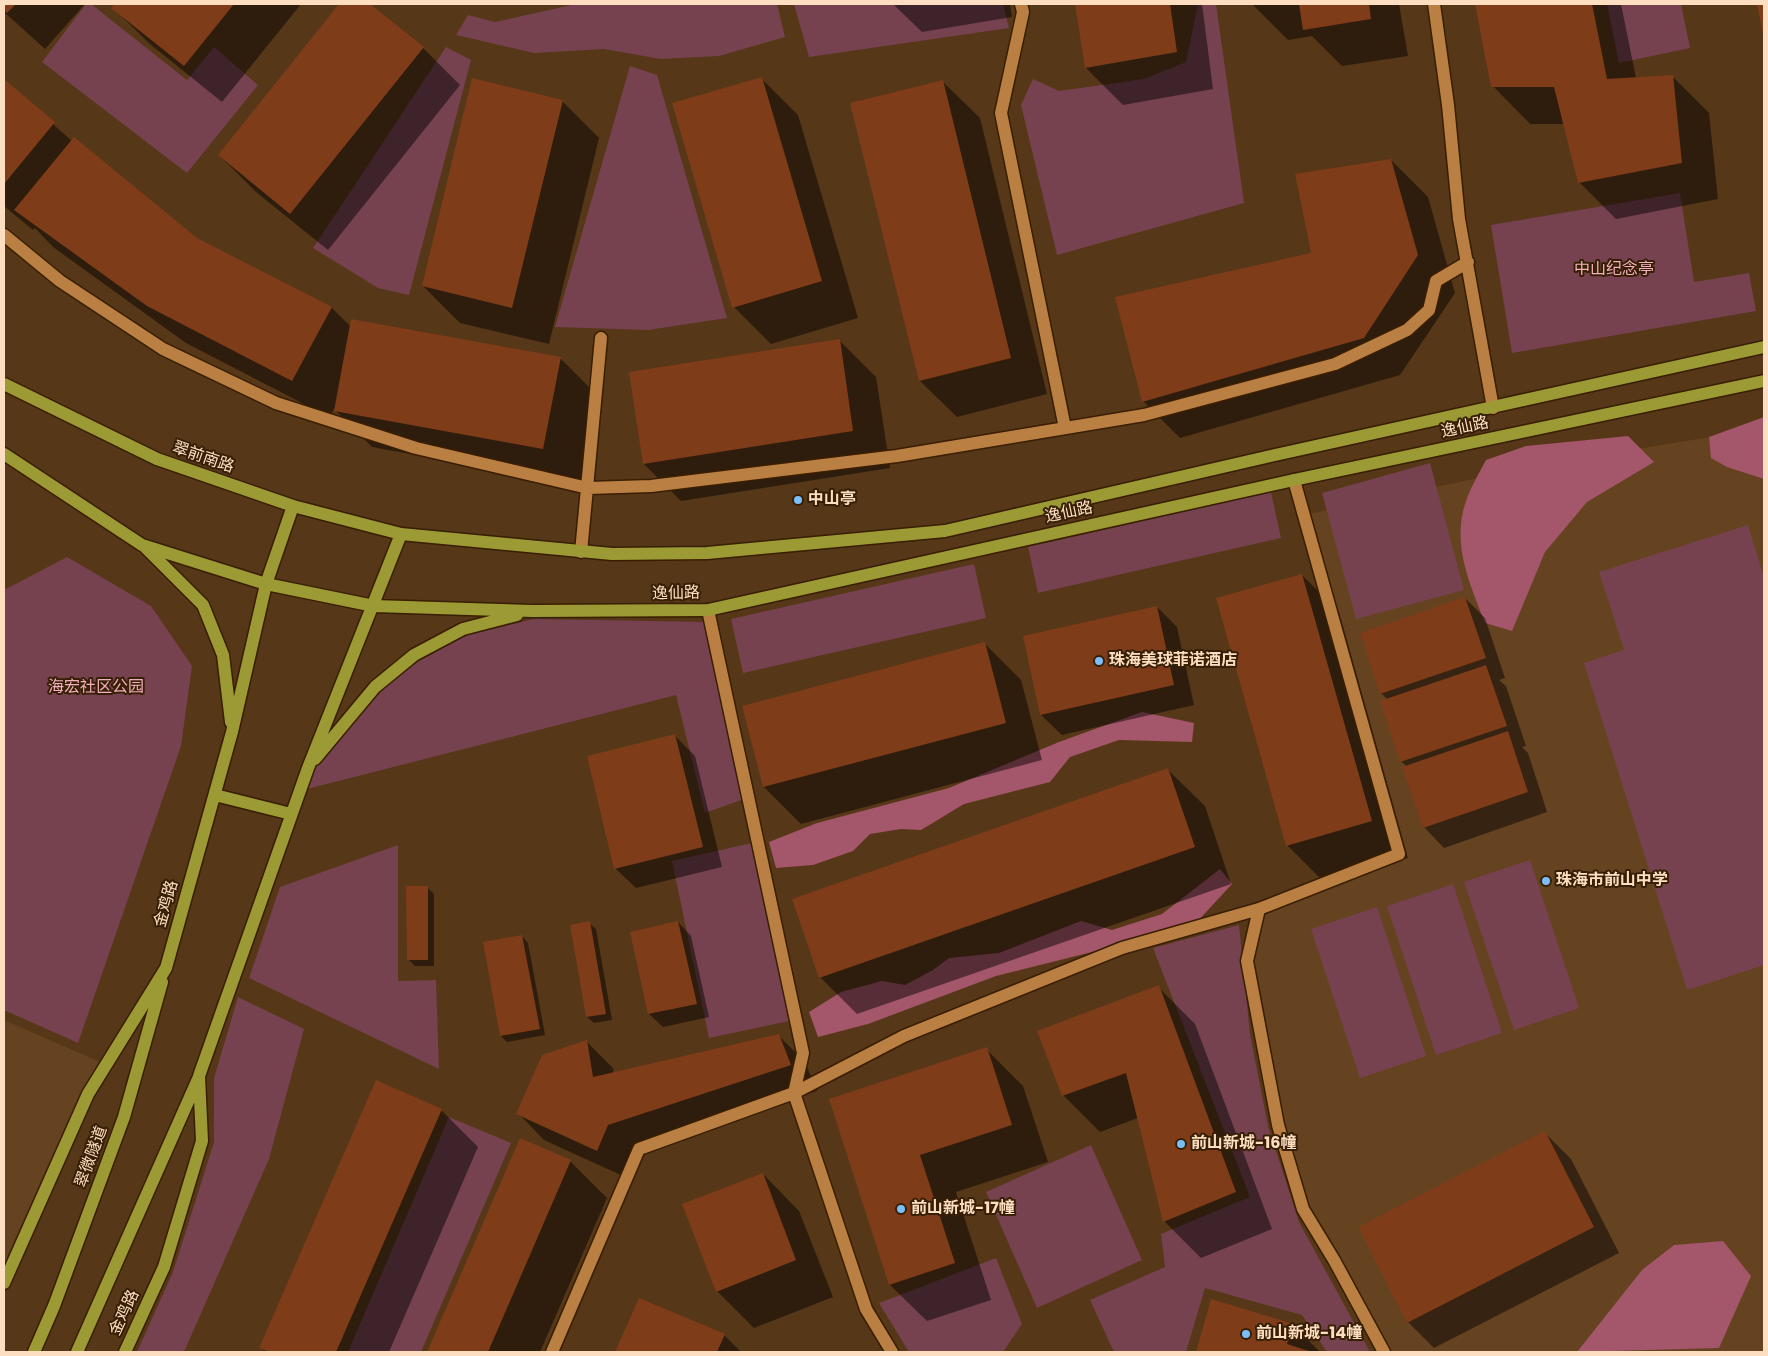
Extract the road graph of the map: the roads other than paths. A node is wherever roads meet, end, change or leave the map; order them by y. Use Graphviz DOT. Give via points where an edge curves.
graph roads {
  1 [pos="1022,4"];
  2 [pos="1434,4"];
  3 [pos="4,235"];
  4 [pos="1468,262"];
  5 [pos="601,338"];
  6 [pos="1764,347"];
  7 [pos="1764,381"];
  8 [pos="4,384"];
  9 [pos="1493,408"];
  10 [pos="1065,428"];
  11 [pos="4,454"];
  12 [pos="1294,480"];
  13 [pos="588,488"];
  14 [pos="293,506"];
  15 [pos="401,534"];
  16 [pos="142,544"];
  17 [pos="582,552"];
  18 [pos="266,584"];
  19 [pos="374,606"];
  20 [pos="708,610"];
  21 [pos="532,611"];
  22 [pos="232,732"];
  23 [pos="308,768"];
  24 [pos="214,795"];
  25 [pos="291,814"];
  26 [pos="1259,909"];
  27 [pos="166,968"];
  28 [pos="199,1076"];
  29 [pos="794,1093"];
  30 [pos="4,1283"];
  31 [pos="34,1352"];
  32 [pos="77,1352"];
  33 [pos="125,1352"];
  34 [pos="552,1352"];
  35 [pos="892,1352"];
  36 [pos="1384,1352"];
  1 -- 10 [label="street" via="1001,113"];
  2 -- 4 [label="street" via="1459,219"];
  3 -- 13 [label="street" via="60,281 163,349 276,404 416,448"];
  4 -- 9 [label="street"];
  4 -- 10 [label="street" via="1436,281 1429,310 1407,330 1335,364 1144,415"];
  5 -- 13 [label="street"];
  6 -- 9 [label="main road, 逸仙路"];
  7 -- 12 [label="main road, 逸仙路"];
  8 -- 14 [label="main road, 翠前南路" via="157,459"];
  9 -- 17 [label="main road, 逸仙路" via="945,531 707,553"];
  10 -- 13 [label="street" via="897,456 651,486"];
  11 -- 16 [label="main road"];
  12 -- 20 [label="main road, 逸仙路"];
  12 -- 26 [label="street" via="1398,854"];
  13 -- 17 [label="street"];
  14 -- 15 [label="main road, 翠前南路"];
  14 -- 18 [label="main road, 金鸡路"];
  15 -- 17 [label="main road, 逸仙路"];
  15 -- 19 [label="main road, 金鸡路"];
  16 -- 18 [label="main road"];
  16 -- 22 [label="main road" via="203,605 223,655"];
  18 -- 19 [label="main road"];
  18 -- 22 [label="main road, 金鸡路"];
  19 -- 21 [label="main road, 逸仙路"];
  19 -- 23 [label="main road, 金鸡路"];
  20 -- 21 [label="main road, 逸仙路"];
  20 -- 29 [label="street" via="803,1054"];
  21 -- 23 [label="main road" via="463,629 414,655 375,687"];
  22 -- 24 [label="main road, 金鸡路"];
  23 -- 25 [label="main road, 金鸡路"];
  24 -- 25 [label="main road"];
  24 -- 27 [label="main road, 金鸡路"];
  25 -- 28 [label="main road, 金鸡路"];
  26 -- 29 [label="street" via="1122,948 904,1036"];
  26 -- 36 [label="street" via="1247,960 1278,1125 1303,1209"];
  27 -- 30 [label="main road, 金鸡路" via="88,1094"];
  27 -- 31 [label="main road, 翠微隧道" via="124,1117"];
  28 -- 32 [label="main road"];
  28 -- 33 [label="main road, 金鸡路" via="202,1141 164,1267"];
  29 -- 34 [label="street" via="639,1149"];
  29 -- 35 [label="street" via="866,1309"];
}
